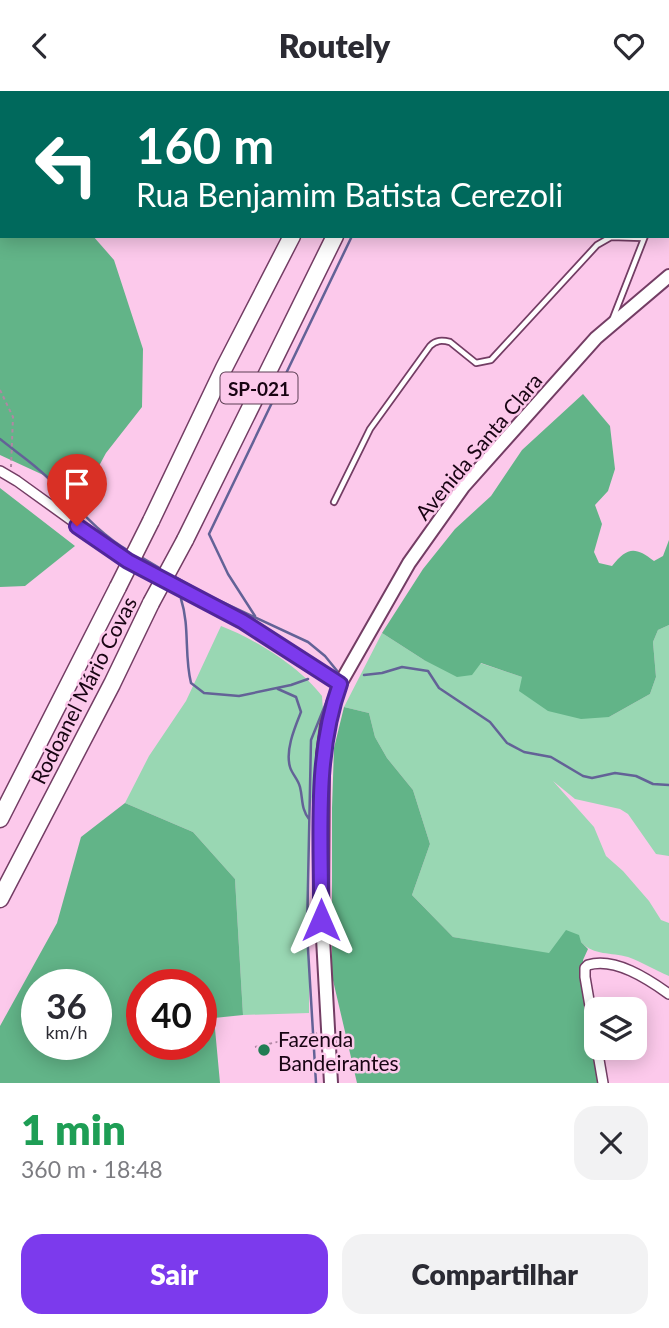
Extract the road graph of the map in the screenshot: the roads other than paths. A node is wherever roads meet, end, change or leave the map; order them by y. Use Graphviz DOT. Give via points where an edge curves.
graph roads {
  1 [pos="291,238"];
  2 [pos="334,238"];
  3 [pos="609,238"];
  4 [pos="644,238"];
  5 [pos="669,275"];
  6 [pos="610,326"];
  7 [pos="0,471"];
  8 [pos="334,502"];
  9 [pos="340,684"];
  10 [pos="0,819"];
  11 [pos="0,899"];
  12 [pos="669,994"];
  13 [pos="588,997"];
  14 [pos="599,1060"];
  15 [pos="331,1083"];
  16 [pos="603,1083"];
  1 -- 10 [label="highway, Rodoanel Mário Covas / SP-021, bridge"];
  2 -- 11 [label="highway, Rodoanel Mário Covas / SP-021, bridge" via="113,684"];
  3 -- 8 [label="lane" via="597,245 491,360 477,363 450,342 434,342 370,429"];
  4 -- 6 [label="lane"];
  5 -- 6 [label="street, Avenida Santa Clara"];
  6 -- 9 [label="street, Avenida Santa Clara" via="455,498 409,563"];
  7 -- 9 [label="street" via="128,561 242,621"];
  9 -- 15 [label="street, Avenida Santa Clara" via="323,754 321,920"];
  12 -- 13 [label="street" via="620,967 601,963 588,965 584,971"];
  14 -- 16 [label="street"];
}
